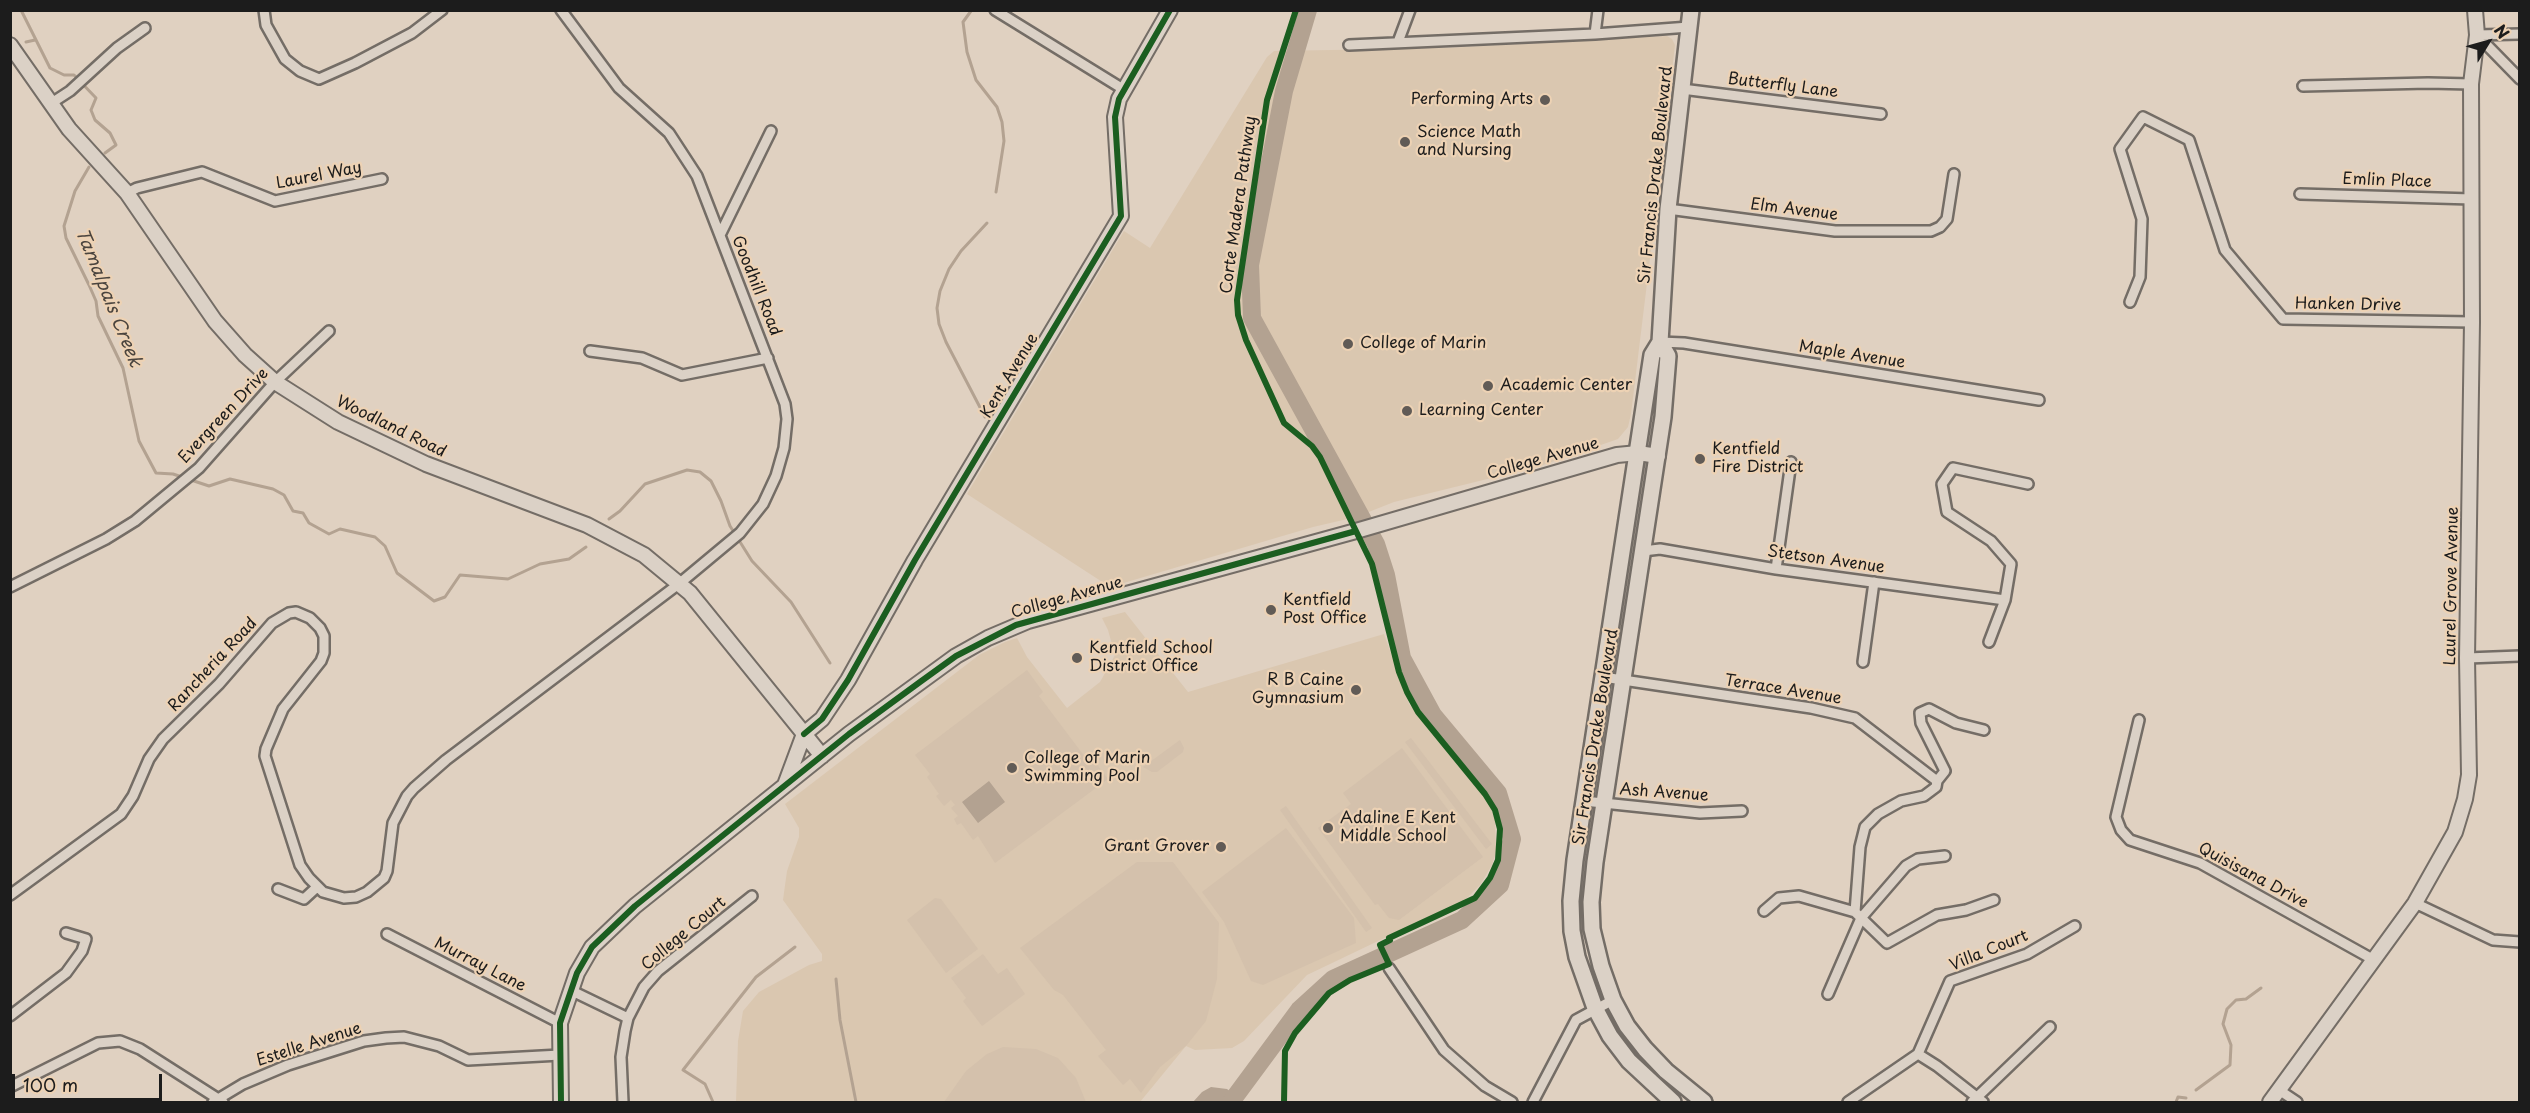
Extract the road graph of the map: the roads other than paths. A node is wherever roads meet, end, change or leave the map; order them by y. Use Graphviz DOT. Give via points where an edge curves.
graph roads {
  1 [pos="264,10"];
  2 [pos="442,10"];
  3 [pos="561,10"];
  4 [pos="995,10"];
  5 [pos="1170,10"];
  6 [pos="1410,10"];
  7 [pos="1599,10"];
  8 [pos="1691,10"];
  9 [pos="2475,10"];
  10 [pos="1689,27"];
  11 [pos="145,28"];
  12 [pos="1595,34"];
  13 [pos="2520,34"];
  14 [pos="2477,35"];
  15 [pos="1398,42"];
  16 [pos="10,45"];
  17 [pos="1349,45"];
  18 [pos="2520,79"];
  19 [pos="2471,84"];
  20 [pos="2303,86"];
  21 [pos="1123,89"];
  22 [pos="1682,89"];
  23 [pos="50,104"];
  24 [pos="1881,114"];
  25 [pos="771,131"];
  26 [pos="1954,174"];
  27 [pos="382,179"];
  28 [pos="127,194"];
  29 [pos="2300,194"];
  30 [pos="2472,199"];
  31 [pos="1668,209"];
  32 [pos="720,235"];
  33 [pos="2130,302"];
  34 [pos="2472,322"];
  35 [pos="329,331"];
  36 [pos="1660,342"];
  37 [pos="590,351"];
  38 [pos="768,358"];
  39 [pos="275,382"];
  40 [pos="2039,400"];
  41 [pos="1638,453"];
  42 [pos="1658,456"];
  43 [pos="1791,462"];
  44 [pos="2028,484"];
  45 [pos="1643,550"];
  46 [pos="1776,569"];
  47 [pos="1874,582"];
  48 [pos="680,583"];
  49 [pos="10,587"];
  50 [pos="2005,600"];
  51 [pos="1989,642"];
  52 [pos="2520,656"];
  53 [pos="2467,658"];
  54 [pos="1863,662"];
  55 [pos="1604,677"];
  56 [pos="1623,681"];
  57 [pos="2139,720"];
  58 [pos="1984,730"];
  59 [pos="804,734"];
  60 [pos="822,756"];
  61 [pos="1937,781"];
  62 [pos="785,785"];
  63 [pos="1584,801"];
  64 [pos="1604,804"];
  65 [pos="1742,811"];
  66 [pos="1945,856"];
  67 [pos="317,887"];
  68 [pos="278,889"];
  69 [pos="10,895"];
  70 [pos="752,896"];
  71 [pos="1994,900"];
  72 [pos="2415,903"];
  73 [pos="1764,911"];
  74 [pos="1858,915"];
  75 [pos="2075,926"];
  76 [pos="66,933"];
  77 [pos="387,934"];
  78 [pos="2520,942"];
  79 [pos="2374,960"];
  80 [pos="1389,968"];
  81 [pos="570,990"];
  82 [pos="1827,994"];
  83 [pos="1613,1000"];
  84 [pos="1595,1008"];
  85 [pos="10,1016"];
  86 [pos="628,1018"];
  87 [pos="560,1023"];
  88 [pos="2050,1027"];
  89 [pos="1918,1054"];
  90 [pos="560,1055"];
  91 [pos="10,1087"];
  92 [pos="2279,1090"];
  93 [pos="218,1101"];
  94 [pos="1978,1101"];
  95 [pos="561,1102"];
  96 [pos="623,1102"];
  97 [pos="1512,1102"];
  98 [pos="1533,1102"];
  99 [pos="1673,1102"];
  100 [pos="1702,1102"];
  101 [pos="1848,1102"];
  102 [pos="2270,1102"];
  103 [pos="2297,1102"];
  1 -- 2 [label="street" via="266,25 285,59 319,79 412,33"];
  3 -- 32 [label="street, Goodhill Road" via="619,88 669,134 688,159"];
  4 -- 21 [label="street"];
  5 -- 21 [label="street, Kent Avenue"];
  6 -- 15 [label="street"];
  7 -- 12 [label="street"];
  8 -- 10 [label="main road, Sir Francis Drake Boulevard"];
  9 -- 14 [label="street, Laurel Grove Avenue"];
  10 -- 12 [label="street"];
  10 -- 22 [label="main road, Sir Francis Drake Boulevard"];
  11 -- 23 [label="street"];
  12 -- 15 [label="street"];
  13 -- 14 [label="street"];
  14 -- 18 [label="street"];
  14 -- 19 [label="street, Laurel Grove Avenue"];
  15 -- 17 [label="street"];
  16 -- 23 [label="street, Woodland Road"];
  19 -- 20 [label="street"];
  19 -- 30 [label="street, Laurel Grove Avenue"];
  21 -- 59 [label="street, Kent Avenue" via="1115,117 1121,216 915,560 848,680 822,718"];
  22 -- 24 [label="street, Butterfly Lane"];
  22 -- 31 [label="main road, Sir Francis Drake Boulevard"];
  23 -- 28 [label="street, Woodland Road"];
  25 -- 32 [label="street"];
  26 -- 31 [label="street, Elm Avenue" via="1947,219 1931,231 1835,231"];
  27 -- 28 [label="street, Laurel Way" via="275,201 202,172"];
  28 -- 39 [label="street, Woodland Road" via="215,321 245,356"];
  29 -- 30 [label="street, Emlin Place"];
  30 -- 34 [label="street, Laurel Grove Avenue"];
  31 -- 36 [label="main road, Sir Francis Drake Boulevard"];
  32 -- 38 [label="street, Goodhill Road"];
  33 -- 34 [label="street, Hanken Drive" via="2140,277 2142,219 2120,149 2143,117 2189,140 2225,250 2283,319"];
  34 -- 53 [label="street, Laurel Grove Avenue"];
  35 -- 39 [label="street, Evergreen Drive"];
  36 -- 40 [label="street, Maple Avenue"];
  36 -- 41 [label="main road, Sir Francis Drake Boulevard" via="1652,355"];
  36 -- 42 [label="main road, Sir Francis Drake Boulevard" via="1668,356"];
  37 -- 38 [label="street" via="642,358 682,375"];
  38 -- 48 [label="street, Goodhill Road" via="787,418 784,448 766,497 740,533"];
  39 -- 48 [label="street, Woodland Road" via="338,422 410,458 607,533"];
  39 -- 49 [label="street, Evergreen Drive" via="192,474 135,521"];
  41 -- 42 [label="street, College Avenue"];
  41 -- 55 [label="main road, Sir Francis Drake Boulevard"];
  41 -- 60 [label="street, College Avenue" via="1617,454 1361,530 1016,625 956,656"];
  42 -- 45 [label="main road, Sir Francis Drake Boulevard"];
  43 -- 46 [label="street"];
  44 -- 50 [label="street" via="1953,468 1942,484 1947,512 1991,541 2011,564"];
  45 -- 46 [label="street, Stetson Avenue" via="1676,551"];
  45 -- 56 [label="main road, Sir Francis Drake Boulevard"];
  46 -- 47 [label="street, Stetson Avenue"];
  47 -- 50 [label="street, Stetson Avenue"];
  47 -- 54 [label="street"];
  48 -- 59 [label="street, Woodland Road"];
  48 -- 67 [label="street" via="414,788 393,823 387,871 380,884 356,897 344,898"];
  50 -- 51 [label="street"];
  52 -- 53 [label="street"];
  53 -- 72 [label="street, Laurel Grove Avenue" via="2469,775 2465,799 2455,832"];
  55 -- 56 [label="street, Terrace Avenue"];
  55 -- 63 [label="main road, Sir Francis Drake Boulevard"];
  56 -- 61 [label="street, Terrace Avenue" via="1855,718"];
  56 -- 64 [label="main road, Sir Francis Drake Boulevard"];
  57 -- 79 [label="street, Quisisana Drive" via="2116,817 2130,840 2200,863"];
  58 -- 61 [label="street" via="1956,723 1929,709 1920,713 1921,723 1945,768"];
  59 -- 60 [label="street, Woodland Road"];
  59 -- 62 [label="street"];
  60 -- 62 [label="street, College Avenue"];
  61 -- 74 [label="street" via="1936,787 1924,796 1902,801 1878,814 1865,827 1860,847"];
  62 -- 81 [label="street, College Avenue" via="612,926 592,947"];
  63 -- 64 [label="street, Ash Avenue"];
  63 -- 84 [label="main road, Sir Francis Drake Boulevard" via="1573,879 1572,931 1584,983"];
  64 -- 65 [label="street, Ash Avenue" via="1700,813"];
  64 -- 83 [label="main road, Sir Francis Drake Boulevard" via="1593,882 1592,929"];
  66 -- 74 [label="street" via="1917,859 1906,866"];
  67 -- 68 [label="street" via="304,899"];
  67 -- 69 [label="street, Rancheria Road" via="300,865 265,756 283,709 324,653 320,628 296,612 272,623 219,684 163,739 121,814"];
  70 -- 86 [label="street, College Court" via="658,971 644,987"];
  71 -- 74 [label="street" via="1937,915 1887,943"];
  72 -- 78 [label="street" via="2493,940"];
  72 -- 79 [label="street, Laurel Grove Avenue"];
  73 -- 74 [label="street" via="1779,898 1799,896"];
  74 -- 82 [label="street"];
  75 -- 89 [label="street, Villa Court" via="2027,954 1950,981"];
  76 -- 85 [label="street" via="86,939 79,956 66,973"];
  77 -- 87 [label="street, Murray Lane"];
  79 -- 92 [label="street, Laurel Grove Avenue"];
  80 -- 97 [label="street" via="1443,1050 1485,1086"];
  81 -- 86 [label="street"];
  81 -- 87 [label="street, College Avenue"];
  83 -- 84 [label="street"];
  83 -- 100 [label="main road, Sir Francis Drake Boulevard" via="1645,1049"];
  84 -- 98 [label="street" via="1576,1020"];
  84 -- 99 [label="main road, Sir Francis Drake Boulevard" via="1629,1061"];
  86 -- 96 [label="street, College Court" via="621,1057"];
  87 -- 90 [label="street, College Avenue"];
  88 -- 94 [label="street"];
  89 -- 94 [label="street"];
  89 -- 101 [label="street"];
  90 -- 93 [label="street, Estelle Avenue" via="468,1060 439,1046 386,1038 288,1065"];
  90 -- 95 [label="street, College Avenue"];
  91 -- 93 [label="street" via="98,1043 120,1041 140,1049"];
  92 -- 102 [label="street, Laurel Grove Avenue"];
  92 -- 103 [label="street"];
}
